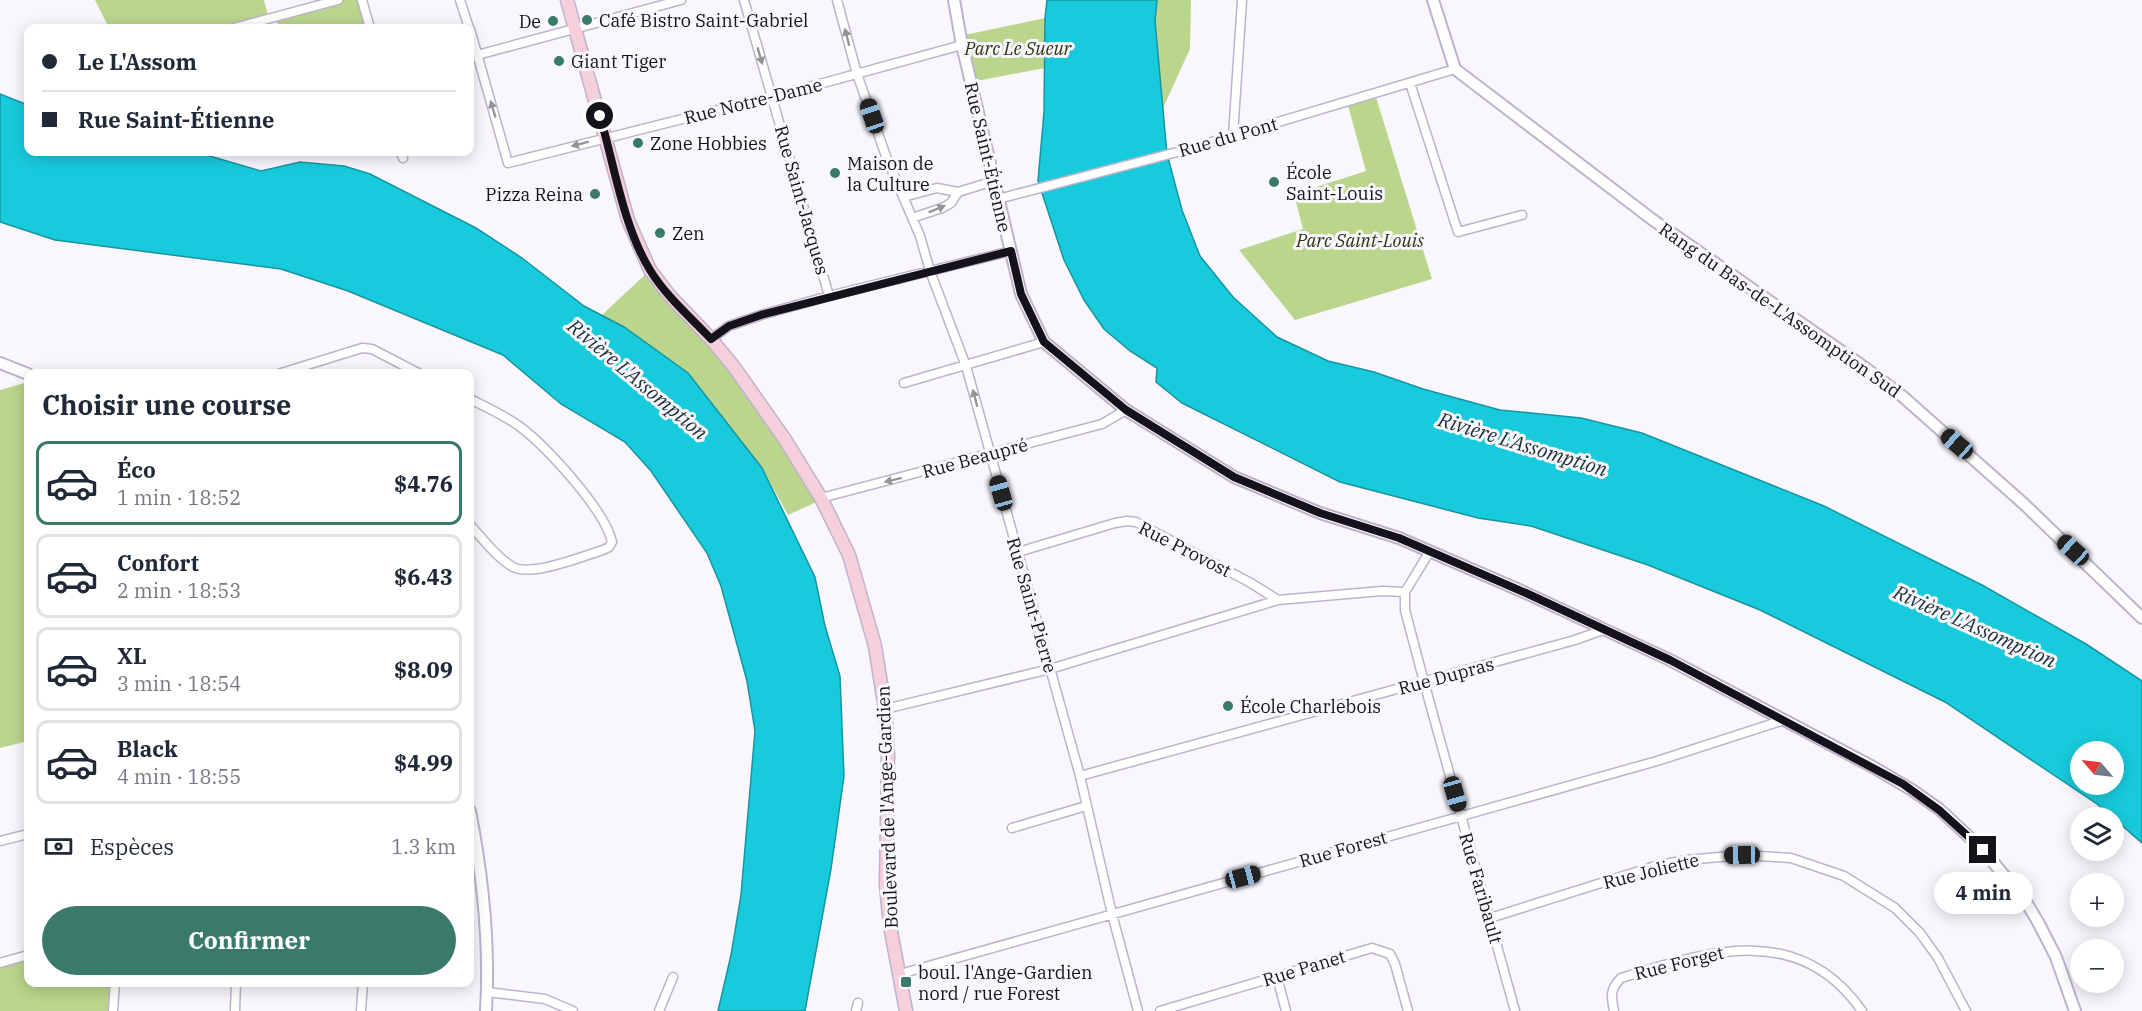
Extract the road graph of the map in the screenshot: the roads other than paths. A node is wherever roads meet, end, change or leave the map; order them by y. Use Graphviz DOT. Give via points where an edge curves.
graph roads {
  1 [pos="338,0"];
  2 [pos="362,0"];
  3 [pos="460,0"];
  4 [pos="567,0"];
  5 [pos="681,0"];
  6 [pos="744,0"];
  7 [pos="837,0"];
  8 [pos="954,0"];
  9 [pos="1242,0"];
  10 [pos="1433,0"];
  11 [pos="657,3"];
  12 [pos="249,24"];
  13 [pos="369,24"];
  14 [pos="468,24"];
  15 [pos="576,28"];
  16 [pos="962,45"];
  17 [pos="474,55"];
  18 [pos="1455,69"];
  19 [pos="857,74"];
  20 [pos="1410,83"];
  21 [pos="772,97"];
  22 [pos="1233,135"];
  23 [pos="606,137"];
  24 [pos="994,181"];
  25 [pos="958,192"];
  26 [pos="903,197"];
  27 [pos="998,199"];
  28 [pos="1522,215"];
  29 [pos="912,218"];
  30 [pos="1011,251"];
  31 [pos="930,271"];
  32 [pos="829,296"];
  33 [pos="711,339"];
  34 [pos="1044,342"];
  35 [pos="0,363"];
  36 [pos="966,366"];
  37 [pos="294,369"];
  38 [pos="410,369"];
  39 [pos="24,372"];
  40 [pos="904,383"];
  41 [pos="474,401"];
  42 [pos="1126,410"];
  43 [pos="991,455"];
  44 [pos="820,498"];
  45 [pos="474,529"];
  46 [pos="1430,551"];
  47 [pos="1018,552"];
  48 [pos="1405,592"];
  49 [pos="1278,600"];
  50 [pos="2142,618"];
  51 [pos="1603,630"];
  52 [pos="1050,669"];
  53 [pos="1424,682"];
  54 [pos="885,709"];
  55 [pos="1784,720"];
  56 [pos="1080,776"];
  57 [pos="1086,806"];
  58 [pos="1461,816"];
  59 [pos="1012,828"];
  60 [pos="474,830"];
  61 [pos="24,835"];
  62 [pos="0,841"];
  63 [pos="1112,914"];
  64 [pos="1490,918"];
  65 [pos="24,956"];
  66 [pos="0,963"];
  67 [pos="900,974"];
  68 [pos="673,977"];
  69 [pos="1277,977"];
  70 [pos="115,987"];
  71 [pos="236,987"];
  72 [pos="363,987"];
  73 [pos="487,992"];
  74 [pos="113,1011"];
  75 [pos="234,1011"];
  76 [pos="361,1011"];
  77 [pos="486,1011"];
  78 [pos="573,1011"];
  79 [pos="659,1011"];
  80 [pos="906,1011"];
  81 [pos="1138,1011"];
  82 [pos="1160,1011"];
  83 [pos="1286,1011"];
  84 [pos="1408,1011"];
  85 [pos="1515,1011"];
  86 [pos="1614,1011"];
  87 [pos="1862,1011"];
  88 [pos="1966,1011"];
  89 [pos="2075,1011"];
  1 -- 12 [label="street"];
  2 -- 13 [label="street"];
  3 -- 14 [label="street"];
  4 -- 15 [label="main road, Boulevard de l'Ange-Gardien"];
  5 -- 11 [label="street"];
  6 -- 21 [label="street, Rue Saint-Jacques, one-way"];
  19 -- 7 [label="street, Rue Saint-Pierre, one-way"];
  8 -- 16 [label="street, Rue Saint-Étienne"];
  9 -- 22 [label="street"];
  10 -- 18 [label="street"];
  11 -- 15 [label="street"];
  15 -- 17 [label="street"];
  15 -- 23 [label="main road, Boulevard de l'Ange-Gardien"];
  16 -- 19 [label="street, Rue Notre-Dame"];
  16 -- 24 [label="street, Rue Saint-Étienne"];
  23 -- 17 [label="street, Rue Notre-Dame, one-way" via="508,163"];
  18 -- 20 [label="street, Rue du Pont"];
  18 -- 50 [label="street, Rang du Bas-de-L'Assomption Sud" via="1653,220 1901,395 2024,504"];
  19 -- 21 [label="street, Rue Notre-Dame"];
  19 -- 26 [label="street, Rue Saint-Pierre"];
  20 -- 22 [label="street, Rue du Pont"];
  20 -- 28 [label="street" via="1458,232"];
  21 -- 23 [label="street, Rue Notre-Dame"];
  21 -- 32 [label="street, Rue Saint-Jacques"];
  22 -- 27 [label="street, Rue du Pont"];
  23 -- 33 [label="main road, Boulevard de l'Ange-Gardien" via="628,220 650,270"];
  24 -- 25 [label="street"];
  24 -- 27 [label="street, Rue Saint-Étienne"];
  25 -- 26 [label="street" via="937,188"];
  29 -- 25 [label="street, one-way" via="951,203"];
  26 -- 29 [label="street, Rue Saint-Pierre"];
  27 -- 30 [label="street, Rue Saint-Étienne"];
  29 -- 31 [label="street, Rue Saint-Pierre"];
  30 -- 31 [label="street"];
  30 -- 34 [label="street, Rue Saint-Étienne" via="1021,294"];
  31 -- 32 [label="street"];
  31 -- 36 [label="street, Rue Saint-Pierre"];
  32 -- 33 [label="street" via="729,326"];
  33 -- 44 [label="main road, Boulevard de l'Ange-Gardien" via="784,438"];
  34 -- 36 [label="street"];
  34 -- 42 [label="street, Rue Saint-Étienne"];
  35 -- 39 [label="street"];
  36 -- 40 [label="street"];
  43 -- 36 [label="street, Rue Saint-Pierre, one-way"];
  37 -- 38 [label="street" via="363,348"];
  41 -- 45 [label="street" via="530,435 589,498 612,542 603,550 526,571 503,560"];
  42 -- 43 [label="street, Rue Beaupré" via="1102,424"];
  42 -- 46 [label="street, Rue Saint-Étienne" via="1234,477 1320,513"];
  43 -- 44 [label="street, Rue Beaupré, one-way"];
  43 -- 47 [label="street, Rue Saint-Pierre"];
  44 -- 54 [label="main road, Boulevard de l'Ange-Gardien" via="854,569 875,646"];
  46 -- 48 [label="street"];
  46 -- 51 [label="street, Rue Saint-Étienne"];
  47 -- 49 [label="street, Rue Provost" via="1115,524 1136,522"];
  47 -- 52 [label="street, Rue Saint-Pierre"];
  48 -- 49 [label="street"];
  48 -- 53 [label="street, Rue Faribault" via="1405,610"];
  49 -- 52 [label="street"];
  51 -- 53 [label="street, Rue Dupras"];
  51 -- 55 [label="street, Rue Saint-Étienne"];
  52 -- 54 [label="street"];
  52 -- 56 [label="street, Rue Saint-Pierre"];
  53 -- 56 [label="street, Rue Dupras"];
  53 -- 58 [label="street, Rue Faribault"];
  54 -- 67 [label="main road, Boulevard de l'Ange-Gardien" via="886,885"];
  55 -- 58 [label="street, Rue Forest" via="1657,761"];
  55 -- 89 [label="street, Rue Saint-Étienne" via="1912,790 1971,838 2038,921"];
  56 -- 57 [label="street, Rue Saint-Pierre"];
  57 -- 59 [label="street"];
  57 -- 63 [label="street, Rue Saint-Pierre"];
  58 -- 63 [label="street, Rue Forest"];
  58 -- 64 [label="street, Rue Faribault"];
  60 -- 73 [label="street" via="485,914"];
  61 -- 62 [label="street"];
  63 -- 67 [label="street, Rue Forest"];
  63 -- 81 [label="street, Rue Saint-Pierre"];
  64 -- 85 [label="street, Rue Faribault"];
  64 -- 88 [label="street, Rue Joliette" via="1655,866 1742,855 1791,858 1844,876 1895,908 1938,958"];
  65 -- 66 [label="street"];
  67 -- 80 [label="main road, Boulevard de l'Ange-Gardien"];
  68 -- 79 [label="street"];
  69 -- 82 [label="street, Rue Panet"];
  69 -- 83 [label="street"];
  69 -- 84 [label="street, Rue Panet" via="1372,948 1382,950 1395,964"];
  70 -- 74 [label="street"];
  71 -- 75 [label="street"];
  72 -- 76 [label="street"];
  73 -- 77 [label="street"];
  73 -- 78 [label="street" via="545,999"];
  86 -- 87 [label="street, Rue Forget" via="1611,994 1621,978 1690,957 1754,950 1784,954 1823,970"];
}
